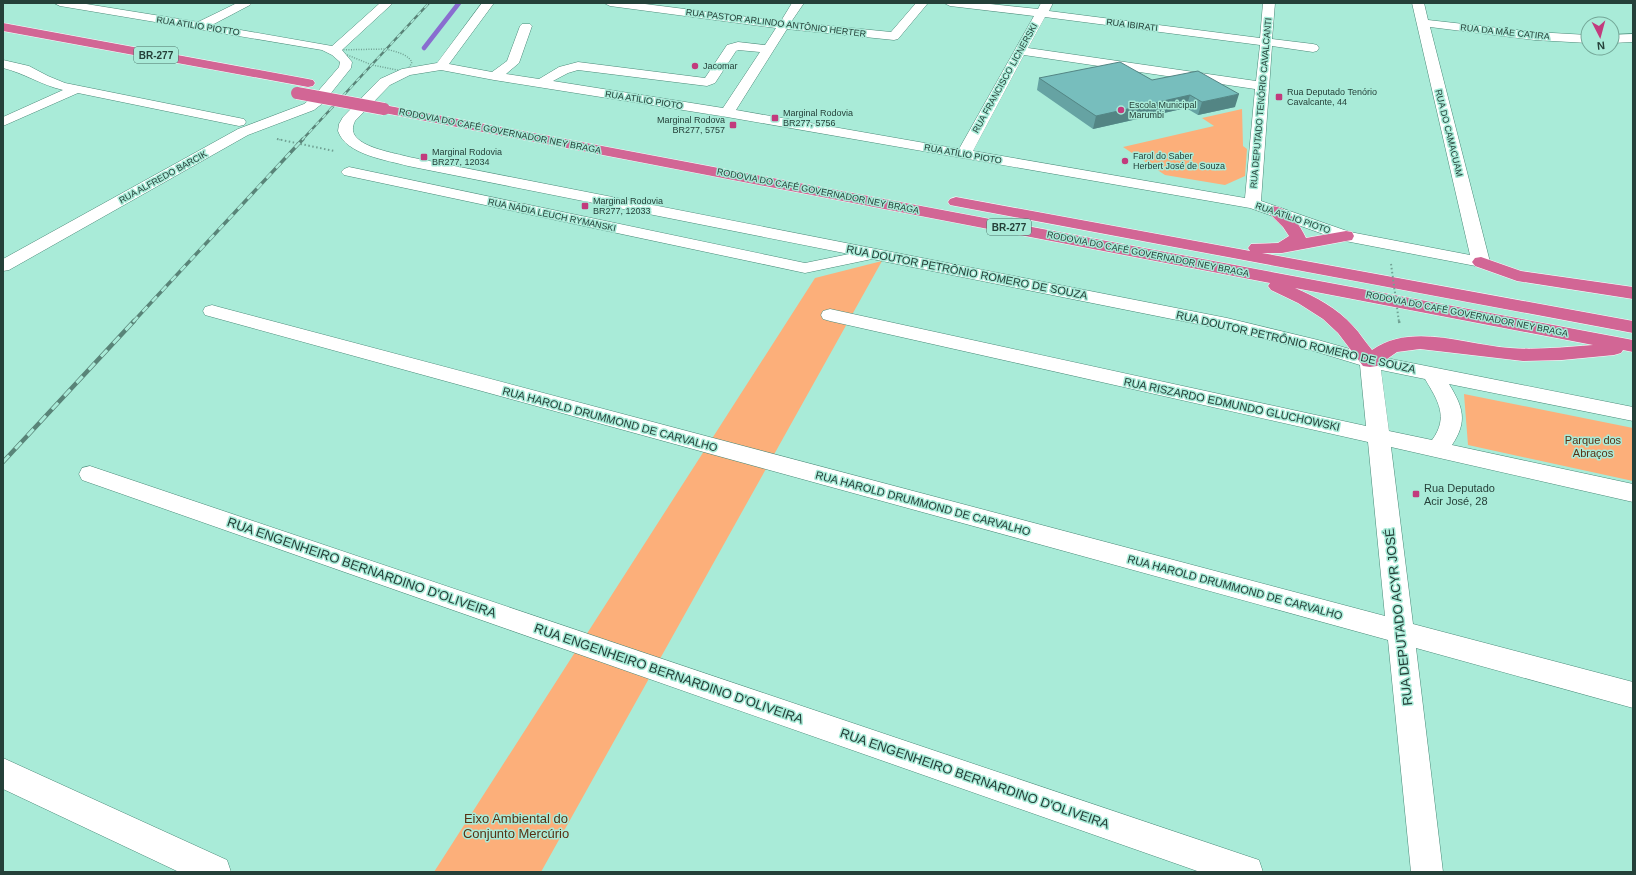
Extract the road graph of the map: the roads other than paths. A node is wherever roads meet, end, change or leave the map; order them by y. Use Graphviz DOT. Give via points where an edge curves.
graph roads {
  1 [pos="60,3"];
  2 [pos="246,3"];
  3 [pos="387,3"];
  4 [pos="488,3"];
  5 [pos="610,3"];
  6 [pos="798,3"];
  7 [pos="922,3"];
  8 [pos="950,3"];
  9 [pos="1269,3"];
  10 [pos="1418,3"];
  11 [pos="141,6"];
  12 [pos="1044,8"];
  13 [pos="124,13"];
  14 [pos="1423,23"];
  15 [pos="784,25"];
  16 [pos="200,26"];
  17 [pos="526,26"];
  18 [pos="3,27"];
  19 [pos="1633,38"];
  20 [pos="3,39"];
  21 [pos="1580,39"];
  22 [pos="1620,39"];
  23 [pos="1266,42"];
  24 [pos="1313,48"];
  25 [pos="769,49"];
  26 [pos="335,50"];
  27 [pos="1020,51"];
  28 [pos="3,64"];
  29 [pos="441,66"];
  30 [pos="494,76"];
  31 [pos="542,84"];
  32 [pos="1262,86"];
  33 [pos="76,89"];
  34 [pos="389,104"];
  35 [pos="727,113"];
  36 [pos="3,122"];
  37 [pos="241,127"];
  38 [pos="964,154"];
  39 [pos="349,172"];
  40 [pos="1253,204"];
  41 [pos="1274,210"];
  42 [pos="1346,236"];
  43 [pos="1148,237"];
  44 [pos="1282,248"];
  45 [pos="874,254"];
  46 [pos="1481,262"];
  47 [pos="3,266"];
  48 [pos="1240,271"];
  49 [pos="1633,292"];
  50 [pos="212,311"];
  51 [pos="830,316"];
  52 [pos="1633,327"];
  53 [pos="1633,346"];
  54 [pos="1370,361"];
  55 [pos="1433,374"];
  56 [pos="1633,414"];
  57 [pos="1378,437"];
  58 [pos="1437,450"];
  59 [pos="90,474"];
  60 [pos="1633,493"];
  61 [pos="1400,632"];
  62 [pos="1633,695"];
  63 [pos="3,773"];
  64 [pos="215,872"];
  65 [pos="1247,872"];
  66 [pos="1428,872"];
  1 -- 13 [label="street, RUA ATILIO PIOTTO"];
  2 -- 16 [label="street"];
  3 -- 26 [label="street"];
  4 -- 29 [label="street"];
  5 -- 15 [label="street, RUA PASTOR ARLINDO ANTÔNIO HERTER"];
  6 -- 15 [label="street"];
  7 -- 15 [label="street, RUA PASTOR ARLINDO ANTÔNIO HERTER" via="894,36"];
  8 -- 12 [label="street, RUA IBIRATI"];
  9 -- 23 [label="street, RUA DEPUTADO TENÓRIO CAVALCANTI"];
  10 -- 14 [label="street, RUA DO CAMACUAM"];
  11 -- 13 [label="street"];
  12 -- 23 [label="street, RUA IBIRATI"];
  12 -- 27 [label="street, RUA FRANCISCO LICNERSKI"];
  13 -- 16 [label="street, RUA ATILIO PIOTTO"];
  14 -- 21 [label="street, RUA DA MÃE CATIRA"];
  14 -- 46 [label="street, RUA DO CAMACUAM"];
  15 -- 25 [label="street"];
  16 -- 26 [label="street, RUA ATILIO PIOTTO"];
  17 -- 30 [label="street" via="513,63"];
  18 -- 34 [label="highway, RODOVIA DO CAFÉ GOVERNADOR NEY BRAGA / BR-277" via="308,83"];
  19 -- 22 [label="street"];
  20 -- 34 [label="highway, RODOVIA DO CAFÉ GOVERNADOR NEY BRAGA / BR-277, bridge" via="298,93"];
  23 -- 24 [label="street, RUA IBIRATI"];
  23 -- 32 [label="street, RUA DEPUTADO TENÓRIO CAVALCANTI"];
  25 -- 31 [label="street" via="738,46 731,48 707,82 578,66 570,67"];
  25 -- 35 [label="street"];
  26 -- 37 [label="street, RUA ALFREDO BARCIK" via="346,62 345,68 324,94 309,107"];
  27 -- 32 [label="street"];
  27 -- 38 [label="street, RUA FRANCISCO LICNERSKI"];
  28 -- 33 [label="street" via="24,69 50,82"];
  29 -- 30 [label="street, RUA ATÍLIO PIOTO"];
  29 -- 45 [label="street, RUA DOUTOR PETRÔNIO ROMERO DE SOUZA" via="407,72 385,82 348,120 346,134 353,142 385,155"];
  30 -- 31 [label="street, RUA ATÍLIO PIOTO"];
  31 -- 35 [label="street, RUA ATÍLIO PIOTO"];
  32 -- 40 [label="street, RUA DEPUTADO TENÓRIO CAVALCANTI"];
  33 -- 36 [label="street"];
  33 -- 37 [label="street"];
  34 -- 43 [label="highway, RODOVIA DO CAFÉ GOVERNADOR NEY BRAGA / BR-277"];
  34 -- 48 [label="highway, RODOVIA DO CAFÉ GOVERNADOR NEY BRAGA / BR-277"];
  35 -- 38 [label="street, RUA ATÍLIO PIOTO"];
  37 -- 47 [label="street, RUA ALFREDO BARCIK"];
  38 -- 40 [label="street, RUA ATÍLIO PIOTO"];
  39 -- 45 [label="street, RUA NÁDIA LEUCH RYMANSKI" via="805,268"];
  40 -- 41 [label="street, RUA ATÍLIO PIOTO"];
  41 -- 42 [label="street, RUA ATÍLIO PIOTO"];
  41 -- 44 [label="highway" via="1290,224 1298,238"];
  42 -- 44 [label="highway"];
  42 -- 46 [label="street, RUA ATÍLIO PIOTO"];
  43 -- 44 [label="highway"];
  43 -- 52 [label="highway, RODOVIA DO CAFÉ GOVERNADOR NEY BRAGA / BR-277"];
  45 -- 54 [label="street, RUA DOUTOR PETRÔNIO ROMERO DE SOUZA" via="1227,324"];
  46 -- 49 [label="highway" via="1517,276"];
  48 -- 53 [label="highway, RODOVIA DO CAFÉ GOVERNADOR NEY BRAGA / BR-277"];
  48 -- 54 [label="highway" via="1309,301 1327,313 1344,328"];
  50 -- 61 [label="street, RUA HAROLD DRUMMOND DE CARVALHO"];
  51 -- 57 [label="street, RUA RISZARDO EDMUNDO GLUCHOWSKI"];
  53 -- 54 [label="highway" via="1535,355 1410,343 1391,347"];
  54 -- 55 [label="street, RUA DOUTOR PETRÔNIO ROMERO DE SOUZA"];
  54 -- 57 [label="street, RUA DEPUTADO ACYR JOSÉ"];
  55 -- 56 [label="street, RUA DOUTOR PETRÔNIO ROMERO DE SOUZA"];
  55 -- 58 [label="street" via="1446,396 1452,413 1452,425"];
  57 -- 58 [label="street, RUA RISZARDO EDMUNDO GLUCHOWSKI"];
  57 -- 61 [label="street, RUA DEPUTADO ACYR JOSÉ"];
  58 -- 60 [label="street, RUA RISZARDO EDMUNDO GLUCHOWSKI"];
  59 -- 65 [label="street, RUA ENGENHEIRO BERNARDINO D'OLIVEIRA"];
  61 -- 62 [label="street, RUA HAROLD DRUMMOND DE CARVALHO"];
  61 -- 66 [label="street, RUA DEPUTADO ACYR JOSÉ"];
  63 -- 64 [label="street"];
}
